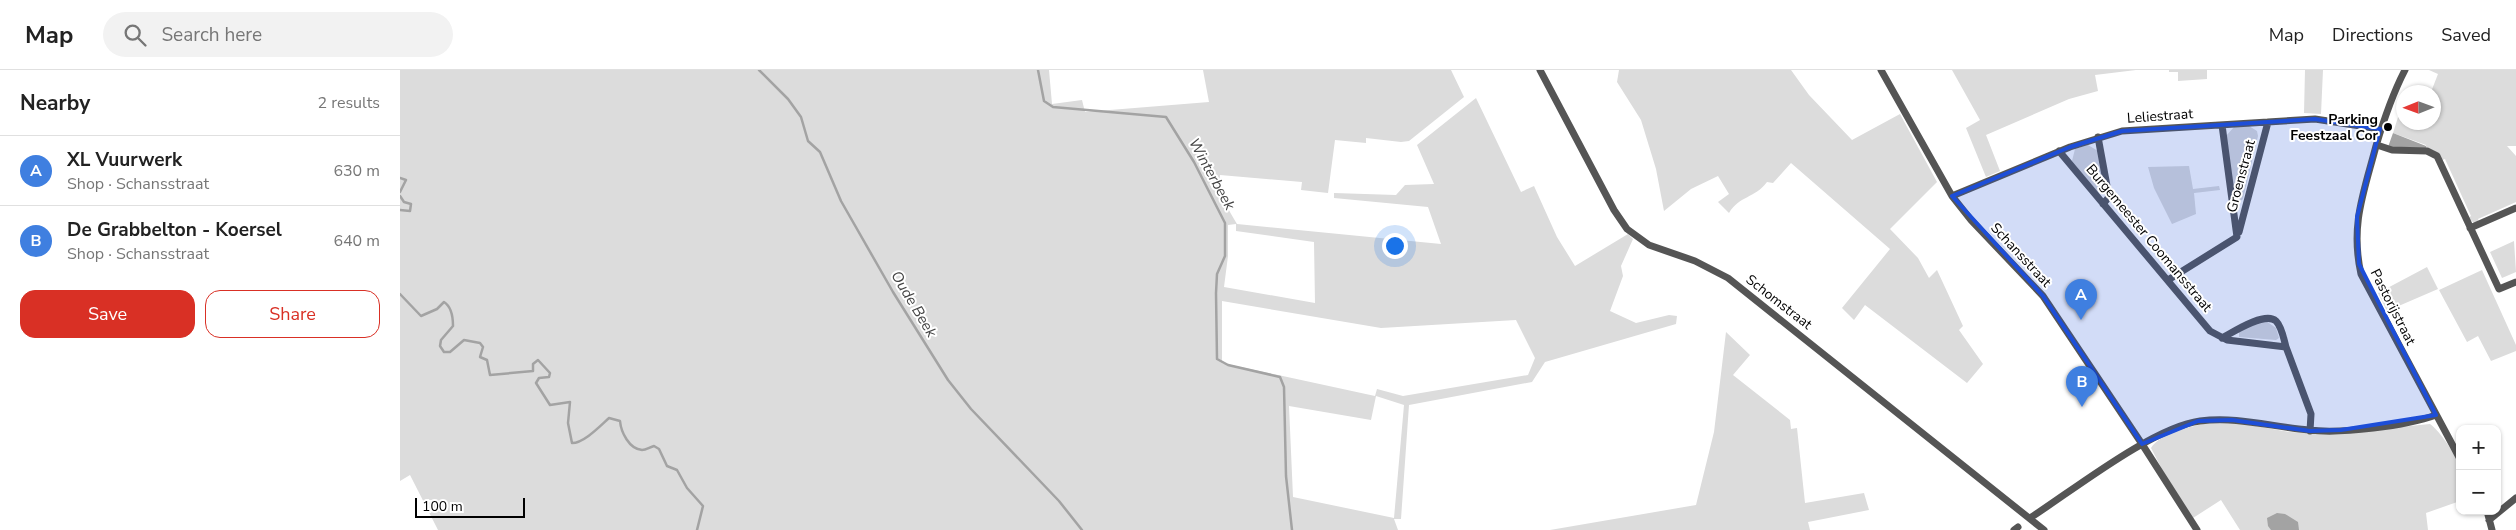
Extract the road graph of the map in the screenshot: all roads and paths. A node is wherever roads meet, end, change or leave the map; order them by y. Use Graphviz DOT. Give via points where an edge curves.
graph roads {
  1 [pos="1540,70"];
  2 [pos="1881,70"];
  3 [pos="2404,70"];
  4 [pos="2268,122"];
  5 [pos="2222,125"];
  6 [pos="2380,129"];
  7 [pos="2098,137"];
  8 [pos="2376,145"];
  9 [pos="2059,152"];
  10 [pos="1952,196"];
  11 [pos="2103,204"];
  12 [pos="2516,208"];
  13 [pos="2470,228"];
  14 [pos="2237,237"];
  15 [pos="2168,280"];
  16 [pos="2516,282"];
  17 [pos="2222,338"];
  18 [pos="2286,347"];
  19 [pos="2436,415"];
  20 [pos="2310,431"];
  21 [pos="2142,444"];
  22 [pos="2456,452"];
  23 [pos="2516,498"];
  24 [pos="2488,515"];
  25 [pos="2030,518"];
  26 [pos="2489,520"];
  27 [pos="2044,530"];
  28 [pos="2196,530"];
  29 [pos="2492,530"];
  1 -- 25 [label="street, Schomstraat" via="1614,210 1634,236 1728,278"];
  2 -- 10 [label="street, Schansstraat"];
  3 -- 6 [label="street, Pastorijstraat"];
  4 -- 5 [label="street, Leliestraat"];
  4 -- 6 [label="street, Leliestraat" via="2315,120"];
  4 -- 14 [label="street, Groenstraat"];
  5 -- 7 [label="street, Leliestraat" via="2122,131"];
  5 -- 14 [label="street, Groenstraat"];
  6 -- 8 [label="street, Pastorijstraat"];
  7 -- 9 [label="street, Leliestraat"];
  7 -- 11 [label="street" via="2109,197"];
  8 -- 13 [label="street" via="2392,150 2432,152 2437,156"];
  8 -- 19 [label="street, Pastorijstraat" via="2357,217 2356,240 2361,274"];
  9 -- 10 [label="street, Leliestraat"];
  9 -- 11 [label="street, Burgemeester Coomansstraat"];
  10 -- 21 [label="street, Schansstraat" via="2043,296"];
  11 -- 15 [label="street, Burgemeester Coomansstraat"];
  12 -- 13 [label="street"];
  13 -- 16 [label="street" via="2499,289"];
  14 -- 15 [label="street"];
  15 -- 17 [label="street, Burgemeester Coomansstraat" via="2210,331"];
  17 -- 18 [label="street"];
  17 -- 18 [label="street" via="2266,318 2278,324"];
  18 -- 20 [label="street" via="2311,414"];
  19 -- 20 [label="street" via="2416,421"];
  19 -- 22 [label="street, Pastorijstraat"];
  20 -- 21 [label="street" via="2246,421 2198,421"];
  21 -- 25 [label="street"];
  21 -- 28 [label="street, Schansstraat"];
  23 -- 26 [label="street"];
  24 -- 26 [label="street"];
  25 -- 27 [label="street, Schomstraat"];
  26 -- 29 [label="street"];
}
